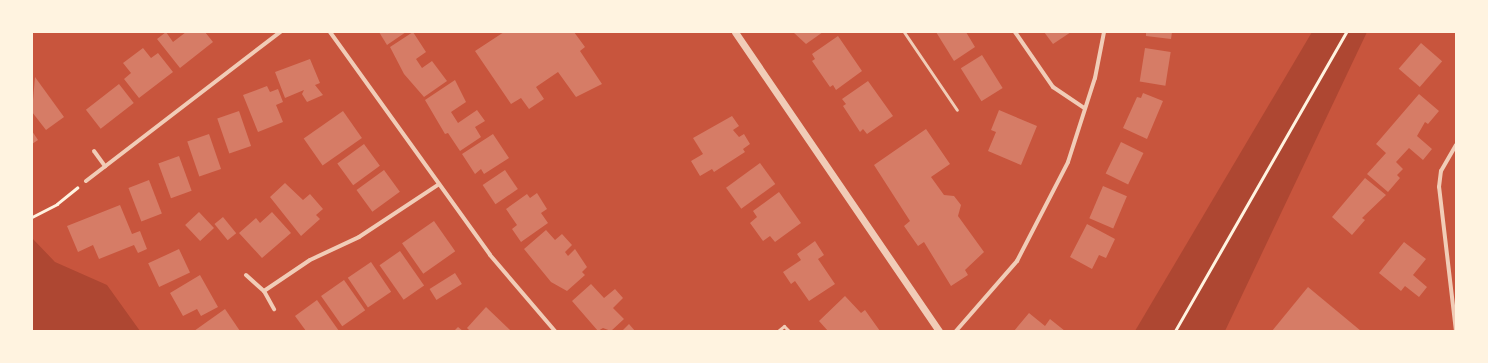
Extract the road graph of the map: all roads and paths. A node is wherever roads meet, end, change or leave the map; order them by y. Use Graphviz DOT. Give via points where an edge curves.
graph roads {
  1 [pos="280,32"];
  2 [pos="330,32"];
  3 [pos="735,32"];
  4 [pos="904,32"];
  5 [pos="1014,32"];
  6 [pos="1104,32"];
  7 [pos="1346,32"];
  8 [pos="1084,108"];
  9 [pos="957,110"];
  10 [pos="1456,145"];
  11 [pos="94,151"];
  12 [pos="105,166"];
  13 [pos="86,181"];
  14 [pos="438,185"];
  15 [pos="32,216"];
  16 [pos="246,275"];
  17 [pos="264,291"];
  18 [pos="274,309"];
  19 [pos="551,327"];
  20 [pos="547,331"];
  21 [pos="555,331"];
  22 [pos="778,331"];
  23 [pos="789,331"];
  24 [pos="939,331"];
  25 [pos="956,331"];
  26 [pos="1175,331"];
  27 [pos="1456,331"];
  1 -- 12 [label="street"];
  2 -- 14 [label="street"];
  3 -- 24 [label="street"];
  4 -- 9 [label="lane"];
  5 -- 8 [label="street" via="1053,87"];
  6 -- 8 [label="street"];
  7 -- 26 [label="path"];
  8 -- 25 [label="street" via="1068,162 1017,261"];
  10 -- 27 [label="street" via="1441,171 1439,187"];
  11 -- 12 [label="street"];
  12 -- 13 [label="street"];
  13 -- 15 [label="path" via="57,204"];
  14 -- 17 [label="street" via="359,237 310,260"];
  14 -- 19 [label="street" via="490,255"];
  16 -- 17 [label="street"];
  17 -- 18 [label="street"];
  19 -- 20 [label="street"];
  19 -- 21 [label="street"];
  22 -- 23 [label="lane" via="784,326"];
}
